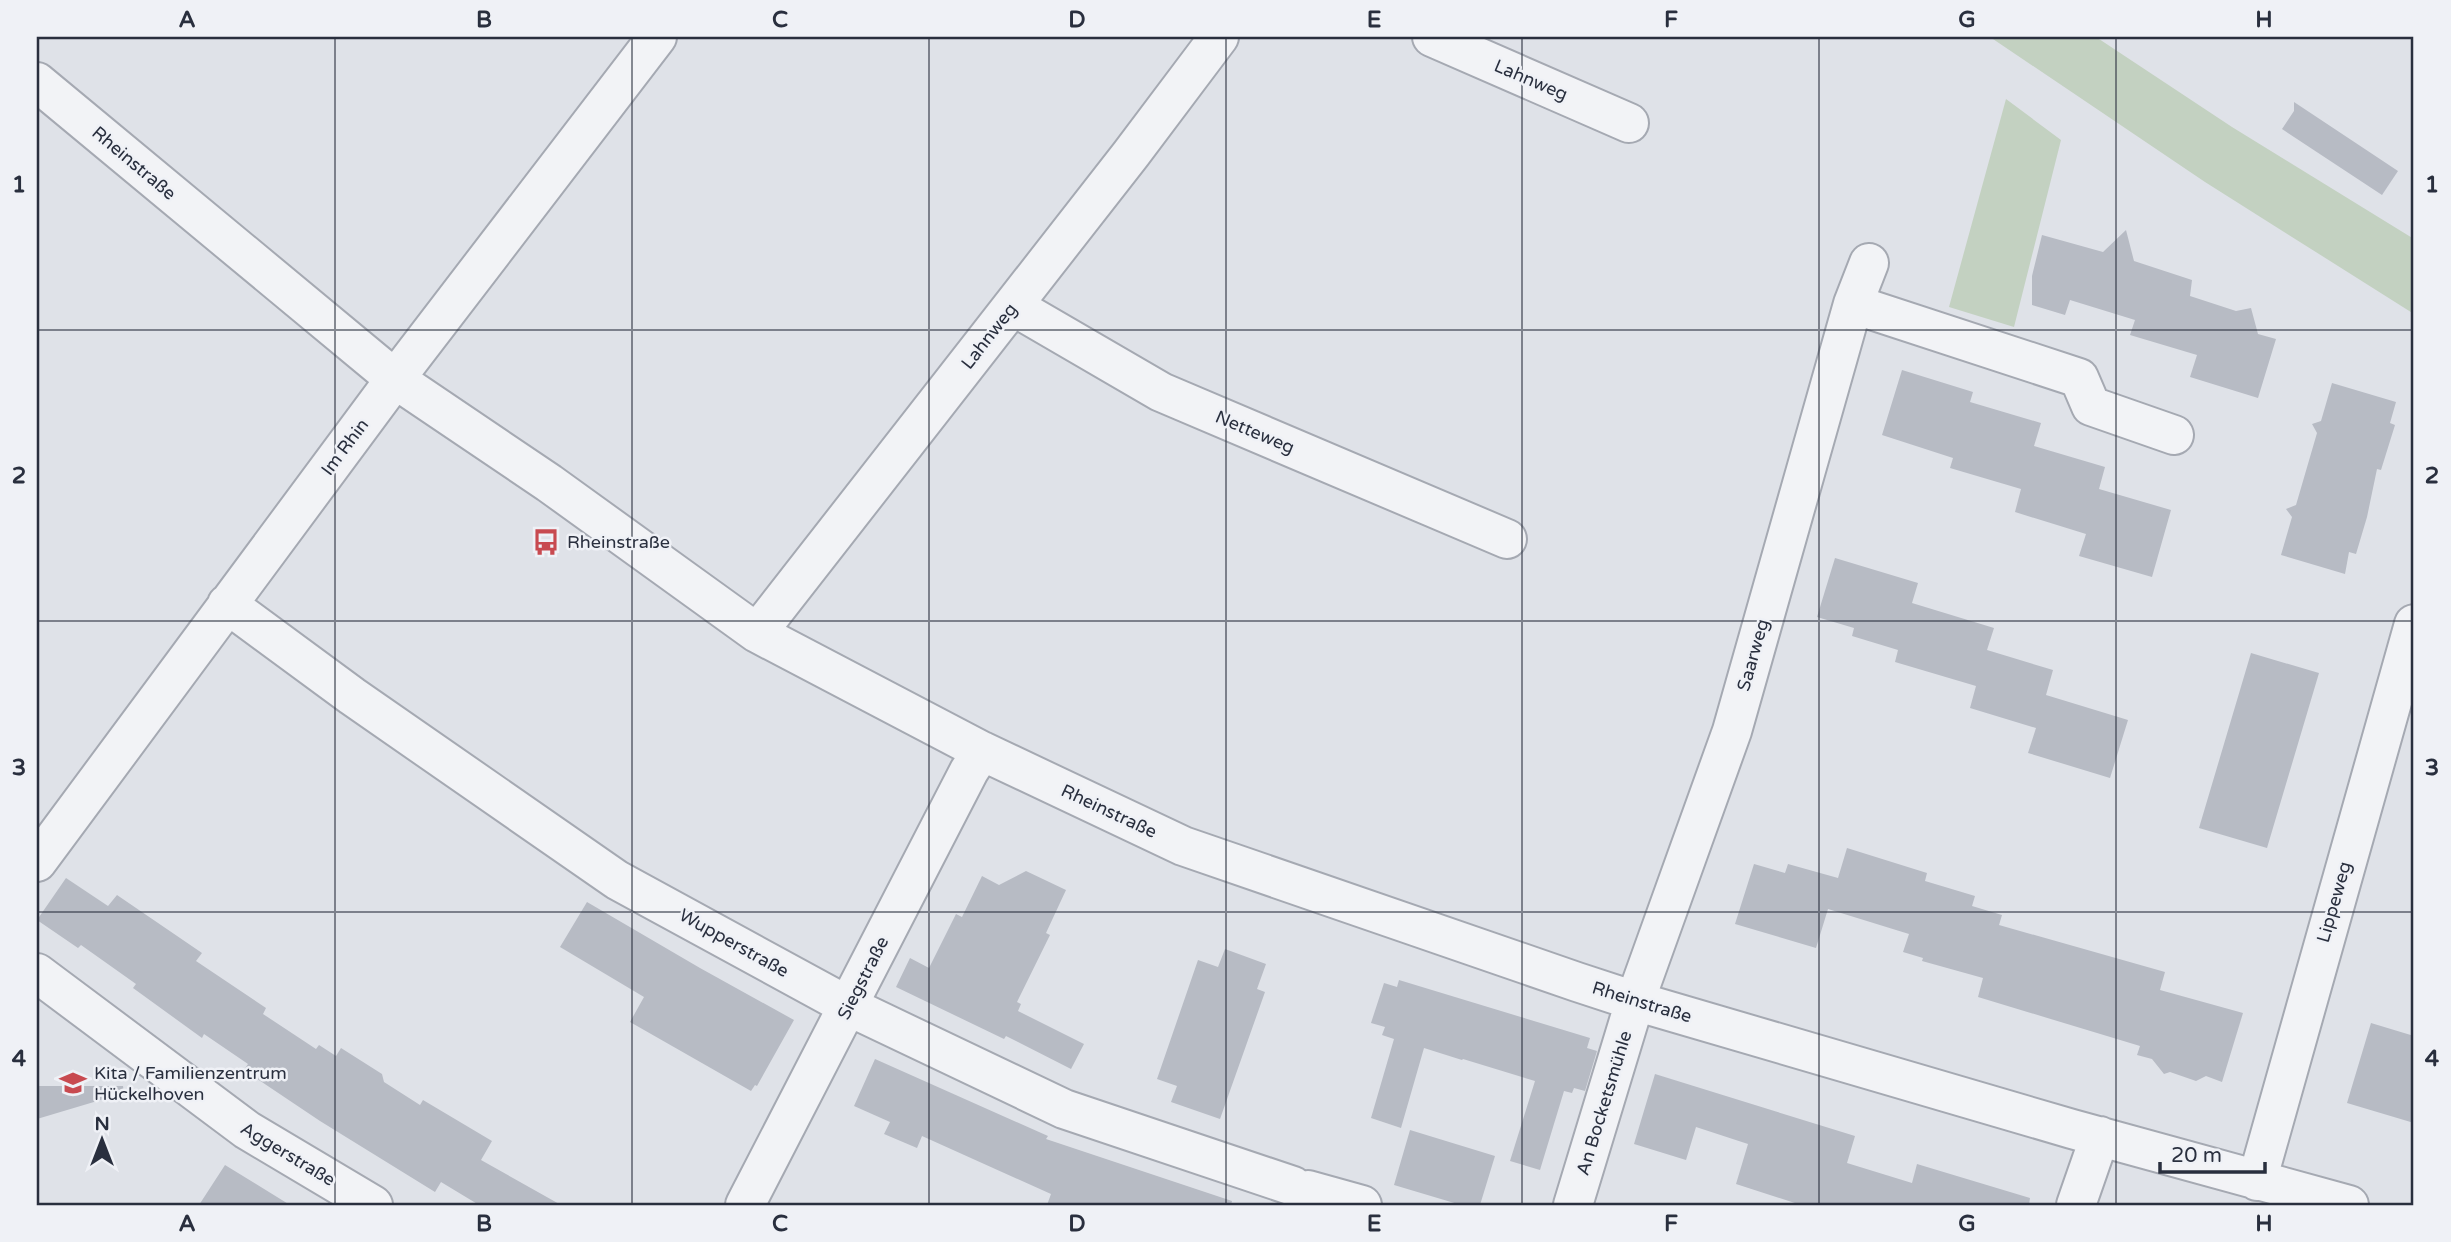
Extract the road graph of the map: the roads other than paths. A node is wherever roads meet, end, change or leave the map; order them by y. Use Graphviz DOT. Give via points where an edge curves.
graph roads {
  1 [pos="657,37"];
  2 [pos="1219,37"];
  3 [pos="1432,37"];
  4 [pos="37,82"];
  5 [pos="1629,123"];
  6 [pos="1869,263"];
  7 [pos="1853,304"];
  8 [pos="1013,306"];
  9 [pos="395,379"];
  10 [pos="2174,435"];
  11 [pos="1507,539"];
  12 [pos="227,604"];
  13 [pos="2414,624"];
  14 [pos="757,633"];
  15 [pos="982,751"];
  16 [pos="37,862"];
  17 [pos="37,973"];
  18 [pos="1635,1001"];
  19 [pos="848,1006"];
  20 [pos="2100,1136"];
  21 [pos="2257,1181"];
  22 [pos="373,1205"];
  23 [pos="746,1205"];
  24 [pos="1362,1205"];
  25 [pos="1573,1205"];
  26 [pos="2076,1205"];
  27 [pos="2349,1205"];
  1 -- 9 [label="street, Im Rhin"];
  2 -- 8 [label="street, Lahnweg"];
  3 -- 5 [label="street, Lahnweg"];
  4 -- 9 [label="street, Rheinstraße"];
  6 -- 7 [label="street, Saarweg"];
  7 -- 10 [label="street" via="2079,378 2091,406"];
  7 -- 18 [label="street, Saarweg" via="1732,731"];
  8 -- 11 [label="street, Netteweg" via="1161,391"];
  8 -- 14 [label="street, Lahnweg"];
  9 -- 12 [label="street, Im Rhin"];
  9 -- 14 [label="street, Rheinstraße"];
  12 -- 16 [label="street, Im Rhin"];
  12 -- 19 [label="street, Wupperstraße" via="617,880"];
  13 -- 21 [label="street, Lippeweg"];
  14 -- 15 [label="street, Rheinstraße"];
  15 -- 18 [label="street, Rheinstraße" via="1183,846"];
  15 -- 19 [label="street, Siegstraße"];
  17 -- 22 [label="street, Aggerstraße" via="247,1130"];
  18 -- 20 [label="street, Rheinstraße"];
  18 -- 25 [label="street, An Bocketsmühle"];
  19 -- 23 [label="street, Siegstraße"];
  19 -- 24 [label="street, Wupperstraße" via="1064,1109"];
  20 -- 21 [label="street, Rheinstraße"];
  20 -- 26 [label="street"];
  21 -- 27 [label="street, Rheinstraße"];
}
